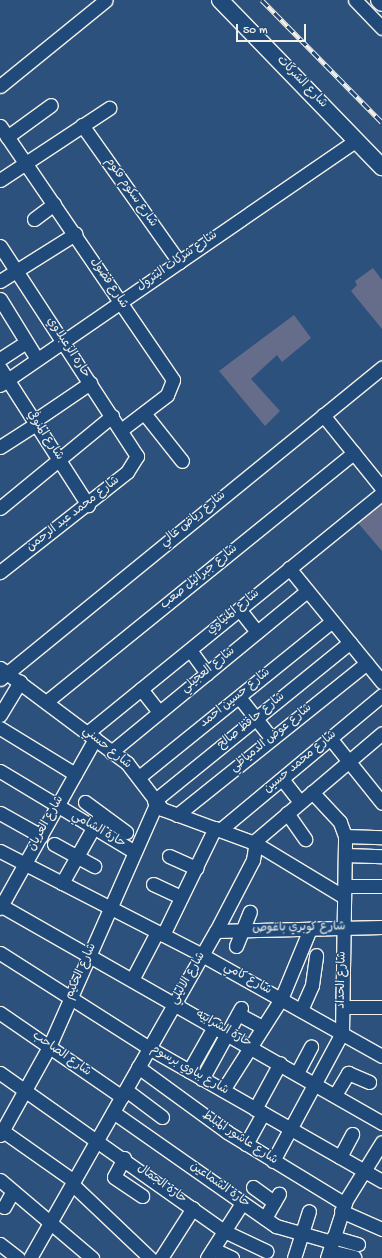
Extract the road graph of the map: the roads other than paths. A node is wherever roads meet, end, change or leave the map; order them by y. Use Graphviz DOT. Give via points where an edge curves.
graph roads {
  1 [pos="106,0"];
  2 [pos="220,0"];
  3 [pos="355,0"];
  4 [pos="379,0"];
  5 [pos="382,3"];
  6 [pos="382,28"];
  7 [pos="0,86"];
  8 [pos="51,105"];
  9 [pos="108,108"];
  10 [pos="82,125"];
  11 [pos="4,131"];
  12 [pos="356,140"];
  13 [pos="25,162"];
  14 [pos="382,167"];
  15 [pos="0,180"];
  16 [pos="54,204"];
  17 [pos="34,219"];
  18 [pos="75,234"];
  19 [pos="0,246"];
  20 [pos="179,262"];
  21 [pos="16,271"];
  22 [pos="0,281"];
  23 [pos="0,299"];
  24 [pos="121,302"];
  25 [pos="26,342"];
  26 [pos="63,342"];
  27 [pos="0,359"];
  28 [pos="37,359"];
  29 [pos="382,367"];
  30 [pos="0,368"];
  31 [pos="4,382"];
  32 [pos="90,382"];
  33 [pos="144,413"];
  34 [pos="324,415"];
  35 [pos="112,416"];
  36 [pos="35,422"];
  37 [pos="121,430"];
  38 [pos="0,447"];
  39 [pos="135,451"];
  40 [pos="354,453"];
  41 [pos="59,459"];
  42 [pos="182,461"];
  43 [pos="382,488"];
  44 [pos="382,493"];
  45 [pos="88,504"];
  46 [pos="0,508"];
  47 [pos="289,568"];
  48 [pos="0,572"];
  49 [pos="308,590"];
  50 [pos="239,610"];
  51 [pos="332,621"];
  52 [pos="257,632"];
  53 [pos="350,642"];
  54 [pos="190,650"];
  55 [pos="367,663"];
  56 [pos="207,672"];
  57 [pos="2,673"];
  58 [pos="20,682"];
  59 [pos="382,682"];
  60 [pos="141,689"];
  61 [pos="382,695"];
  62 [pos="239,697"];
  63 [pos="46,702"];
  64 [pos="159,712"];
  65 [pos="0,715"];
  66 [pos="256,718"];
  67 [pos="0,728"];
  68 [pos="91,736"];
  69 [pos="330,738"];
  70 [pos="272,739"];
  71 [pos="379,740"];
  72 [pos="111,752"];
  73 [pos="349,761"];
  74 [pos="0,771"];
  75 [pos="75,774"];
  76 [pos="139,777"];
  77 [pos="282,779"];
  78 [pos="312,792"];
  79 [pos="85,802"];
  80 [pos="155,802"];
  81 [pos="300,802"];
  82 [pos="382,803"];
  83 [pos="57,807"];
  84 [pos="0,813"];
  85 [pos="287,813"];
  86 [pos="101,814"];
  87 [pos="177,814"];
  88 [pos="93,828"];
  89 [pos="218,829"];
  90 [pos="126,832"];
  91 [pos="41,836"];
  92 [pos="345,836"];
  93 [pos="382,837"];
  94 [pos="306,839"];
  95 [pos="255,843"];
  96 [pos="54,844"];
  97 [pos="0,851"];
  98 [pos="135,852"];
  99 [pos="345,855"];
  100 [pos="77,856"];
  101 [pos="169,856"];
  102 [pos="382,856"];
  103 [pos="24,864"];
  104 [pos="94,866"];
  105 [pos="196,868"];
  106 [pos="62,883"];
  107 [pos="153,884"];
  108 [pos="382,886"];
  109 [pos="344,891"];
  110 [pos="181,897"];
  111 [pos="0,906"];
  112 [pos="110,909"];
  113 [pos="250,912"];
  114 [pos="382,927"];
  115 [pos="344,928"];
  116 [pos="310,929"];
  117 [pos="243,930"];
  118 [pos="216,931"];
  119 [pos="160,933"];
  120 [pos="236,946"];
  121 [pos="0,953"];
  122 [pos="90,954"];
  123 [pos="202,955"];
  124 [pos="316,955"];
  125 [pos="133,978"];
  126 [pos="70,998"];
  127 [pos="281,999"];
  128 [pos="176,1002"];
  129 [pos="343,1007"];
  130 [pos="382,1007"];
  131 [pos="301,1010"];
  132 [pos="0,1013"];
  133 [pos="215,1025"];
  134 [pos="261,1026"];
  135 [pos="228,1032"];
  136 [pos="342,1033"];
  137 [pos="250,1045"];
  138 [pos="49,1047"];
  139 [pos="149,1048"];
  140 [pos="382,1056"];
  141 [pos="280,1063"];
  142 [pos="326,1067"];
  143 [pos="138,1068"];
  144 [pos="189,1071"];
  145 [pos="0,1073"];
  146 [pos="297,1073"];
  147 [pos="202,1079"];
  148 [pos="369,1082"];
  149 [pos="316,1084"];
  150 [pos="25,1090"];
  151 [pos="223,1090"];
  152 [pos="124,1094"];
  153 [pos="335,1095"];
  154 [pos="259,1111"];
  155 [pos="113,1112"];
  156 [pos="162,1116"];
  157 [pos="382,1123"];
  158 [pos="290,1129"];
  159 [pos="1,1132"];
  160 [pos="352,1134"];
  161 [pos="98,1139"];
  162 [pos="382,1142"];
  163 [pos="246,1144"];
  164 [pos="340,1157"];
  165 [pos="124,1158"];
  166 [pos="273,1161"];
  167 [pos="364,1171"];
  168 [pos="0,1180"];
  169 [pos="382,1181"];
  170 [pos="73,1182"];
  171 [pos="253,1187"];
  172 [pos="13,1191"];
  173 [pos="142,1196"];
  174 [pos="242,1203"];
  175 [pos="4,1207"];
  176 [pos="193,1208"];
  177 [pos="343,1208"];
  178 [pos="309,1211"];
  179 [pos="265,1218"];
  180 [pos="51,1222"];
  181 [pos="381,1226"];
  182 [pos="224,1231"];
  183 [pos="301,1236"];
  184 [pos="0,1244"];
  185 [pos="358,1244"];
  186 [pos="331,1247"];
  187 [pos="266,1251"];
  188 [pos="210,1253"];
  189 [pos="88,1257"];
  190 [pos="354,1257"];
  191 [pos="18,1258"];
  192 [pos="30,1258"];
  193 [pos="150,1258"];
  194 [pos="161,1258"];
  195 [pos="232,1258"];
  196 [pos="294,1258"];
  1 -- 7 [label="street"];
  2 -- 12 [label="main road, شارع الشركات"];
  3 -- 6 [label="street"];
  4 -- 5 [label="main road"];
  8 -- 11 [label="street"];
  9 -- 10 [label="street"];
  10 -- 13 [label="street"];
  10 -- 20 [label="street, شارع سكوم فكوم"];
  11 -- 13 [label="street, شارع فضول"];
  12 -- 14 [label="main road, شارع الشركات"];
  12 -- 20 [label="street, شارع شركات البترول"];
  13 -- 15 [label="street"];
  13 -- 16 [label="street, شارع فضول"];
  16 -- 17 [label="street"];
  16 -- 18 [label="street, شارع فضول"];
  18 -- 21 [label="street"];
  18 -- 24 [label="street, شارع فضول"];
  19 -- 21 [label="street, حاره الزعبلاوي"];
  20 -- 24 [label="street, شارع شركات البترول"];
  21 -- 22 [label="street"];
  21 -- 26 [label="street, حاره الزعبلاوي"];
  23 -- 25 [label="street"];
  24 -- 26 [label="street, شارع شركات البترول"];
  24 -- 33 [label="street, شارع فضول" via="173,380 172,391"];
  25 -- 27 [label="street"];
  25 -- 28 [label="street"];
  26 -- 28 [label="street, شارع شركات البترول"];
  26 -- 32 [label="street, حاره الزعبلاوي"];
  28 -- 31 [label="street, شارع شركات البترول"];
  29 -- 34 [label="street, شارع رياض غالي"];
  30 -- 31 [label="street, شارع المنوفي"];
  31 -- 36 [label="street, شارع المنوفي"];
  32 -- 35 [label="street, حاره الزعبلاوي"];
  32 -- 36 [label="street"];
  33 -- 37 [label="street, شارع فضول"];
  33 -- 42 [label="street"];
  34 -- 40 [label="street"];
  34 -- 57 [label="street, شارع رياض غالي"];
  35 -- 37 [label="street, حاره الزعبلاوي"];
  35 -- 41 [label="street"];
  36 -- 38 [label="street"];
  36 -- 41 [label="street, شارع المنوفي"];
  37 -- 39 [label="street, حاره الزعبلاوي"];
  39 -- 45 [label="street, شارع محمد عبد الرحمن" via="137,456 131,469"];
  40 -- 43 [label="street"];
  40 -- 63 [label="street, شارع جبرائيل صعب"];
  41 -- 45 [label="street, شارع المنوفي"];
  41 -- 46 [label="street"];
  44 -- 47 [label="street, شارع المنياوي"];
  45 -- 48 [label="street, شارع محمد عبد الرحمن"];
  47 -- 49 [label="street"];
  47 -- 50 [label="street, شارع المنياوي"];
  49 -- 51 [label="street"];
  49 -- 52 [label="street, شارع العجيلي"];
  50 -- 52 [label="street"];
  50 -- 54 [label="street, شارع المنياوي"];
  51 -- 53 [label="street"];
  51 -- 62 [label="street, شارع حسين احمد"];
  52 -- 56 [label="street, شارع العجيلي"];
  53 -- 55 [label="street"];
  53 -- 66 [label="street, شارع حافظ صالح"];
  54 -- 56 [label="street"];
  54 -- 60 [label="street, شارع المنياوي"];
  55 -- 59 [label="street"];
  55 -- 70 [label="street, شارع عوض الدمياطي"];
  56 -- 64 [label="street, شارع العجيلي"];
  57 -- 58 [label="street, شارع حسني"];
  58 -- 63 [label="street, شارع حسني"];
  58 -- 65 [label="street"];
  60 -- 64 [label="street"];
  60 -- 68 [label="street, شارع المنياوي"];
  61 -- 69 [label="street, شارع محمد حسين"];
  62 -- 66 [label="street"];
  62 -- 76 [label="street, شارع حسين احمد"];
  63 -- 68 [label="street, شارع حسني"];
  64 -- 72 [label="street, شارع العجيلي"];
  66 -- 70 [label="street"];
  66 -- 80 [label="street, شارع حافظ صالح"];
  67 -- 75 [label="street"];
  68 -- 72 [label="street, شارع حسني"];
  68 -- 75 [label="street, شارع العريان"];
  69 -- 73 [label="street"];
  69 -- 77 [label="street, شارع محمد حسين"];
  70 -- 87 [label="street, شارع عوض الدمياطي"];
  71 -- 73 [label="street"];
  72 -- 76 [label="street, شارع حسني"];
  73 -- 78 [label="street"];
  73 -- 82 [label="street"];
  74 -- 83 [label="street, حارة الشامي"];
  75 -- 83 [label="street, شارع العريان"];
  76 -- 80 [label="street, شارع حسني"];
  77 -- 81 [label="street"];
  77 -- 89 [label="street, شارع محمد حسين"];
  78 -- 81 [label="street"];
  78 -- 92 [label="street, شارع الحداد" via="340,822"];
  79 -- 86 [label="street"];
  80 -- 87 [label="street"];
  80 -- 98 [label="street, شارع الحكيم"];
  81 -- 85 [label="street"];
  83 -- 88 [label="street, حارة الشامي"];
  83 -- 91 [label="street, شارع العريان"];
  84 -- 91 [label="street"];
  85 -- 94 [label="street"];
  85 -- 95 [label="street"];
  86 -- 88 [label="street"];
  86 -- 90 [label="street"];
  87 -- 89 [label="street"];
  88 -- 98 [label="street, حارة الشامي"];
  88 -- 100 [label="street"];
  89 -- 95 [label="street"];
  89 -- 105 [label="street"];
  91 -- 103 [label="street, شارع العريان"];
  92 -- 93 [label="street"];
  92 -- 99 [label="street, شارع الحداد"];
  95 -- 109 [label="street"];
  95 -- 118 [label="street, شارع الاليلي" via="253,860"];
  96 -- 100 [label="street"];
  97 -- 103 [label="street, شارع كامي"];
  98 -- 112 [label="street, شارع الحكيم"];
  99 -- 102 [label="street"];
  99 -- 109 [label="street, شارع الحداد"];
  100 -- 104 [label="street"];
  100 -- 106 [label="street"];
  101 -- 105 [label="street"];
  103 -- 106 [label="street, شارع كامي"];
  103 -- 111 [label="street, شارع العريان"];
  105 -- 110 [label="street"];
  106 -- 112 [label="street, شارع كامي"];
  107 -- 110 [label="street"];
  108 -- 109 [label="street"];
  109 -- 115 [label="street, شارع الحداد"];
  110 -- 119 [label="street"];
  111 -- 122 [label="street, حارة الشرابيه"];
  112 -- 119 [label="street, شارع كامي"];
  112 -- 122 [label="street, شارع الحكيم"];
  113 -- 117 [label="street"];
  114 -- 115 [label="street, شارع كوبري باغوص"];
  115 -- 116 [label="street, شارع كوبري باغوص"];
  115 -- 129 [label="street, شارع الحداد"];
  116 -- 117 [label="street, شارع كوبري باغوص"];
  116 -- 127 [label="street"];
  117 -- 118 [label="street, شارع كوبري باغوص"];
  117 -- 120 [label="street"];
  118 -- 123 [label="street, شارع الاليلي"];
  119 -- 123 [label="street, شارع كامي"];
  119 -- 125 [label="street"];
  121 -- 126 [label="street, شارع بباوي برسوم"];
  122 -- 125 [label="street, حارة الشرابيه"];
  122 -- 126 [label="street, شارع الحكيم"];
  123 -- 127 [label="street, شارع كامي"];
  123 -- 128 [label="street, شارع الاليلي"];
  124 -- 131 [label="street" via="312,985"];
  125 -- 128 [label="street, حارة الشرابيه"];
  126 -- 138 [label="street, شارع الحكيم"];
  126 -- 139 [label="street, شارع بباوي برسوم"];
  127 -- 131 [label="street, شارع كامي"];
  127 -- 134 [label="street"];
  128 -- 133 [label="street, حارة الشرابيه"];
  128 -- 139 [label="street, شارع الاليلي"];
  129 -- 130 [label="street"];
  129 -- 136 [label="street, شارع الحداد"];
  131 -- 136 [label="street, شارع كامي"];
  132 -- 138 [label="street, شارع الصاحب"];
  133 -- 135 [label="street, حارة الشرابيه"];
  133 -- 144 [label="street"];
  134 -- 135 [label="street" via="240,1011"];
  134 -- 137 [label="street"];
  135 -- 137 [label="street, حارة الشرابيه"];
  135 -- 147 [label="street"];
  136 -- 140 [label="street, شارع كامي"];
  136 -- 142 [label="street, شارع الحداد"];
  137 -- 141 [label="street, حارة الشرابيه"];
  137 -- 151 [label="street"];
  138 -- 150 [label="street, شارع الحكيم"];
  138 -- 152 [label="street, شارع الصاحب"];
  139 -- 143 [label="street, شارع الاليلي"];
  139 -- 144 [label="street, شارع بباوي برسوم"];
  141 -- 146 [label="street, حارة الشرابيه"];
  141 -- 154 [label="street"];
  142 -- 146 [label="street" via="308,1052"];
  142 -- 149 [label="street, شارع الحداد"];
  143 -- 152 [label="street, شارع الاليلي"];
  143 -- 163 [label="street, شارع عاشور المبلط"];
  144 -- 147 [label="street, شارع بباوي برسوم"];
  145 -- 150 [label="street, حارة الجمال"];
  146 -- 149 [label="street, حارة الشرابيه"];
  147 -- 151 [label="street, شارع بباوي برسوم"];
  148 -- 153 [label="street" via="348,1073"];
  149 -- 153 [label="street, حارة الشرابيه"];
  149 -- 158 [label="street, شارع الحداد"];
  150 -- 159 [label="street, شارع الحكيم"];
  150 -- 161 [label="street, حارة الجمال"];
  151 -- 154 [label="street, شارع بباوي برسوم"];
  152 -- 155 [label="street, شارع الاليلي"];
  152 -- 156 [label="street, شارع الصاحب"];
  153 -- 157 [label="street, حارة الشرابيه"];
  154 -- 158 [label="street, شارع بباوي برسوم"];
  154 -- 163 [label="street"];
  155 -- 161 [label="street, شارع الاليلي"];
  155 -- 174 [label="street, حارة الشماعين"];
  158 -- 164 [label="street, شارع بباوي برسوم"];
  158 -- 166 [label="street, شارع الحداد"];
  159 -- 170 [label="street"];
  160 -- 164 [label="street"];
  161 -- 165 [label="street, حارة الجمال"];
  161 -- 170 [label="street, شارع الاليلي"];
  162 -- 167 [label="street"];
  163 -- 166 [label="street, شارع عاشور المبلط"];
  164 -- 167 [label="street, شارع بباوي برسوم"];
  165 -- 173 [label="street" via="114,1176"];
  165 -- 176 [label="street, حارة الجمال"];
  166 -- 177 [label="street, شارع عاشور المبلط"];
  167 -- 169 [label="street, شارع بباوي برسوم"];
  167 -- 177 [label="street"];
  168 -- 172 [label="street"];
  170 -- 180 [label="street, شارع الاليلي"];
  170 -- 193 [label="street"];
  171 -- 179 [label="street" via="277,1198"];
  172 -- 175 [label="street"];
  172 -- 180 [label="street"];
  174 -- 179 [label="street, حارة الشماعين"];
  174 -- 182 [label="street"];
  176 -- 182 [label="street, حارة الجمال"];
  176 -- 194 [label="street"];
  177 -- 181 [label="street, شارع عاشور المبلط"];
  177 -- 186 [label="street"];
  178 -- 183 [label="street"];
  179 -- 183 [label="street, حارة الشماعين"];
  180 -- 189 [label="street"];
  180 -- 192 [label="street, شارع الاليلي"];
  182 -- 187 [label="street, حارة الجمال"];
  182 -- 188 [label="street"];
  183 -- 186 [label="street, حارة الشماعين"];
  183 -- 196 [label="street"];
  184 -- 191 [label="street"];
  185 -- 186 [label="street, حارة الشماعين"];
  186 -- 190 [label="street"];
  188 -- 195 [label="street"];
}
